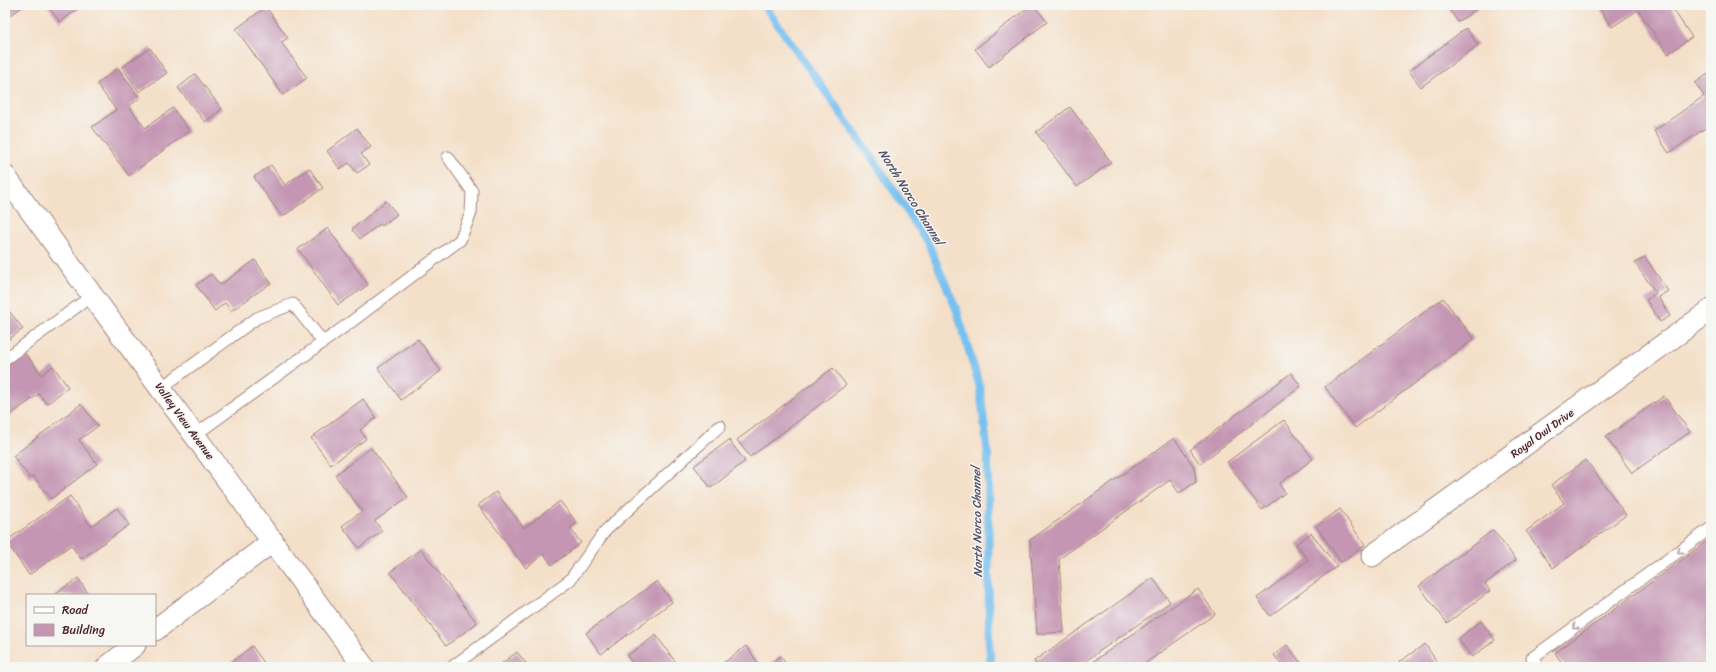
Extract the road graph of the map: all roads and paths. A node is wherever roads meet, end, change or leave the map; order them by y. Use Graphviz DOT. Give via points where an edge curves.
graph roads {
  1 [pos="448,157"];
  2 [pos="5,176"];
  3 [pos="93,295"];
  4 [pos="1711,310"];
  5 [pos="323,342"];
  6 [pos="5,359"];
  7 [pos="161,388"];
  8 [pos="720,426"];
  9 [pos="195,435"];
  10 [pos="1711,528"];
  11 [pos="273,541"];
  12 [pos="1372,556"];
  13 [pos="156,629"];
  14 [pos="134,646"];
  15 [pos="107,667"];
  16 [pos="364,667"];
  17 [pos="452,667"];
  18 [pos="1538,667"];
  1 -- 5 [label="lane" via="472,192 470,212 460,240"];
  2 -- 3 [label="street, Valley View Avenue"];
  3 -- 6 [label="lane"];
  3 -- 7 [label="street, Valley View Avenue"];
  4 -- 12 [label="street, Royal Owl Drive"];
  5 -- 7 [label="lane" via="293,304 257,318"];
  5 -- 9 [label="lane"];
  7 -- 9 [label="street, Valley View Avenue"];
  8 -- 17 [label="lane" via="605,531 570,580"];
  9 -- 11 [label="street, Valley View Avenue"];
  10 -- 18 [label="lane, one-way" via="1532,658"];
  11 -- 13 [label="street"];
  11 -- 16 [label="street, Valley View Avenue"];
  14 -- 15 [label="street"];
}
